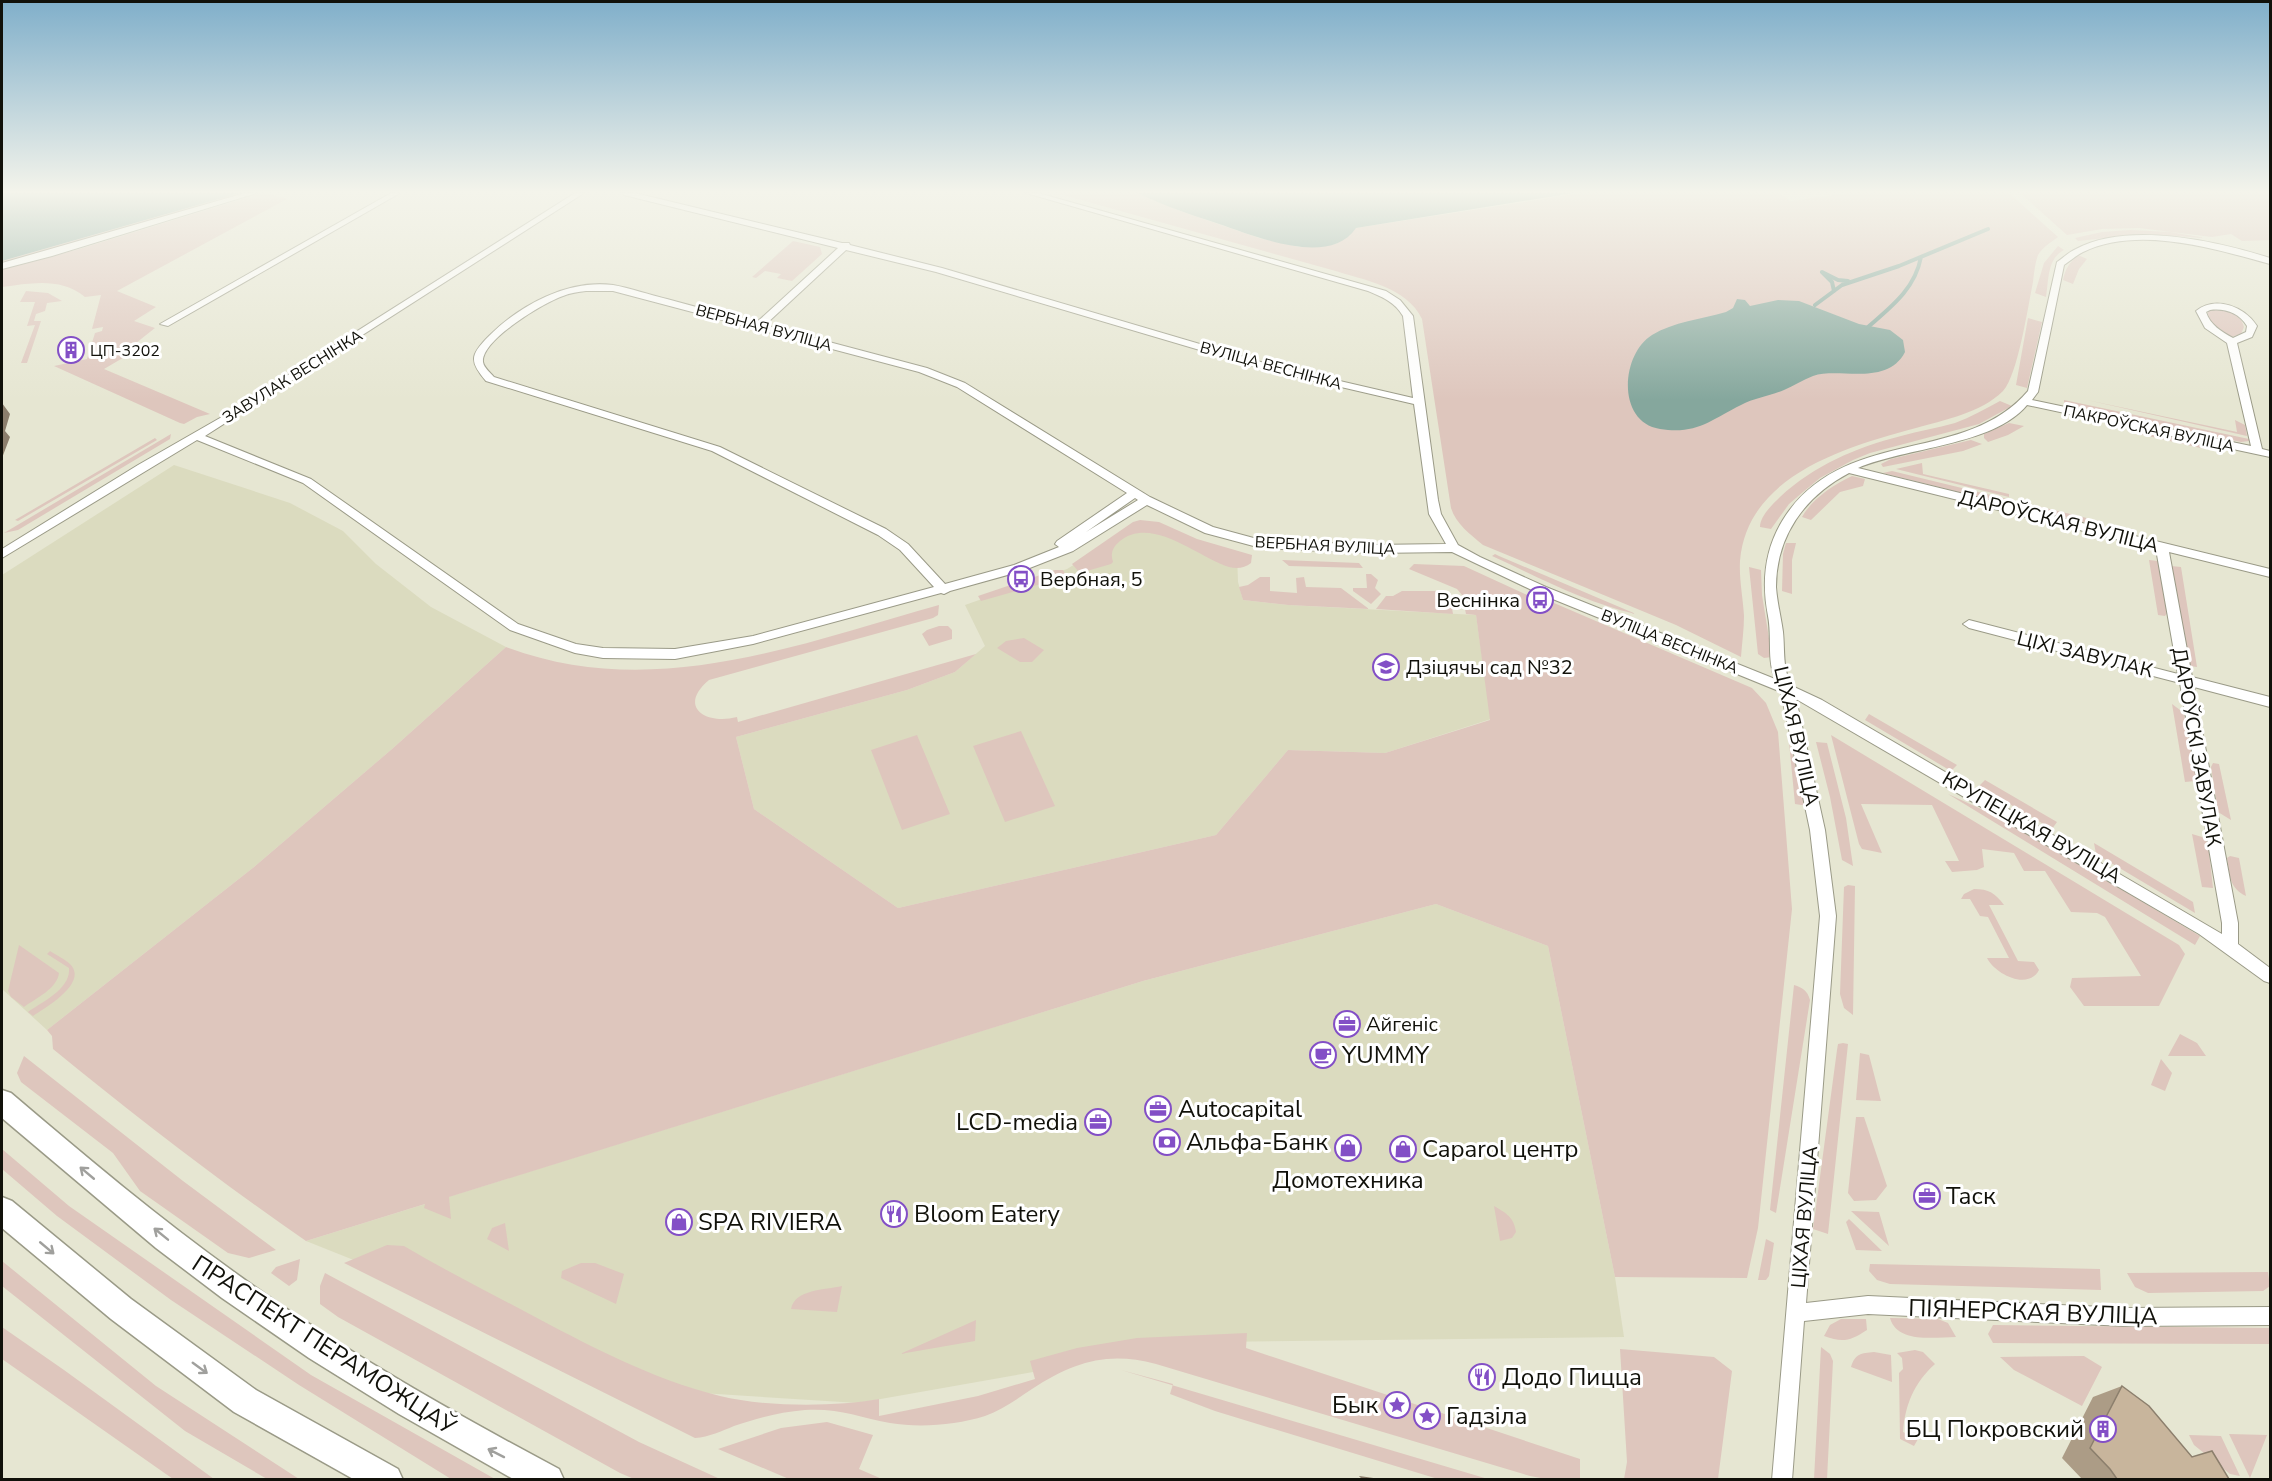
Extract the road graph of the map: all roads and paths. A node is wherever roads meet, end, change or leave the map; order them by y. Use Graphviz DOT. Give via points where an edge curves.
graph roads {
  1 [pos="17,262"];
  2 [pos="274,262"];
  3 [pos="470,262"];
  4 [pos="827,262"];
  5 [pos="907,262"];
  6 [pos="1275,262"];
  7 [pos="2062,262"];
  8 [pos="2,266"];
  9 [pos="165,324"];
  10 [pos="758,326"];
  11 [pos="2232,342"];
  12 [pos="1419,402"];
  13 [pos="2027,402"];
  14 [pos="196,436"];
  15 [pos="2257,451"];
  16 [pos="2271,454"];
  17 [pos="1847,469"];
  18 [pos="1134,493"];
  19 [pos="1146,500"];
  20 [pos="2162,547"];
  21 [pos="1454,548"];
  22 [pos="2,554"];
  23 [pos="1051,554"];
  24 [pos="2271,573"];
  25 [pos="944,590"];
  26 [pos="1969,624"];
  27 [pos="2185,680"];
  28 [pos="1787,688"];
  29 [pos="2271,702"];
  30 [pos="2230,947"];
  31 [pos="2271,976"];
  32 [pos="2,1102"];
  33 [pos="2,1211"];
  34 [pos="1796,1313"];
  35 [pos="2271,1316"];
  36 [pos="387,1479"];
  37 [pos="548,1479"];
  38 [pos="1782,1479"];
  1 -- 8 [label="street"];
  2 -- 9 [label="street"];
  3 -- 14 [label="street, ЗАВУЛАК ВЕСНІНКА"];
  4 -- 10 [label="street"];
  5 -- 12 [label="street, ВУЛІЦА ВЕСНІНКА" via="1268,367"];
  6 -- 12 [label="street" via="1371,289 1393,298 1404,308"];
  7 -- 13 [label="street"];
  10 -- 18 [label="street, ВЕРБНАЯ ВУЛІЦА" via="923,370 961,385"];
  10 -- 25 [label="street, ВЕРБНАЯ ВУЛІЦА" via="614,288 589,287 541,303 487,341 478,364 490,379 738,458 882,532 904,547"];
  11 -- 11 [label="street" via="2209,326 2201,311 2219,307 2247,318 2252,326 2250,332"];
  11 -- 15 [label="street"];
  12 -- 21 [label="street" via="1436,514"];
  13 -- 15 [label="street, ПАКРОЎСКАЯ ВУЛІЦА"];
  13 -- 17 [label="street, ЦІХАЯ ВУЛІЦА" via="1970,433 1881,455"];
  14 -- 22 [label="street, ЗАВУЛАК ВЕСНІНКА"];
  14 -- 25 [label="street" via="306,481 514,627 575,648 651,655 687,652 753,640"];
  15 -- 16 [label="street, ПАКРОЎСКАЯ ВУЛІЦА"];
  17 -- 20 [label="street, ДАРОЎСКАЯ ВУЛІЦА"];
  17 -- 28 [label="street, ЦІХАЯ ВУЛІЦА" via="1808,497 1778,534 1770,589 1779,672"];
  18 -- 19 [label="street, ВЕРБНАЯ ВУЛІЦА"];
  18 -- 23 [label="street"];
  19 -- 21 [label="street, ВЕРБНАЯ ВУЛІЦА" via="1209,530 1261,544"];
  19 -- 23 [label="street" via="1089,537"];
  20 -- 24 [label="street, ДАРОЎСКАЯ ВУЛІЦА"];
  20 -- 27 [label="street, ДАРОЎСКІ ЗАВУЛАК"];
  21 -- 28 [label="street, ВУЛІЦА ВЕСНІНКА" via="1542,590"];
  23 -- 25 [label="street"];
  26 -- 27 [label="street, ЦІХІ ЗАВУЛАК"];
  27 -- 29 [label="street, ЦІХІ ЗАВУЛАК"];
  27 -- 30 [label="street, ДАРОЎСКІ ЗАВУЛАК" via="2230,922"];
  28 -- 30 [label="street, КРУПЕЦКАЯ ВУЛІЦА" via="1931,768"];
  28 -- 34 [label="street, ЦІХАЯ ВУЛІЦА" via="1815,812 1828,916"];
  30 -- 31 [label="street, КРУПЕЦКАЯ ВУЛІЦА"];
  37 -- 32 [label="main road, ПРАСПЕКТ ПЕРАМОЖЦАЎ, one-way" via="460,1435 313,1344 191,1258"];
  33 -- 36 [label="main road, one-way" via="120,1310 245,1401"];
  34 -- 35 [label="street, ПІЯНЕРСКАЯ ВУЛІЦА" via="1868,1305 2115,1317"];
  34 -- 38 [label="street, ЦІХАЯ ВУЛІЦА"];
}
